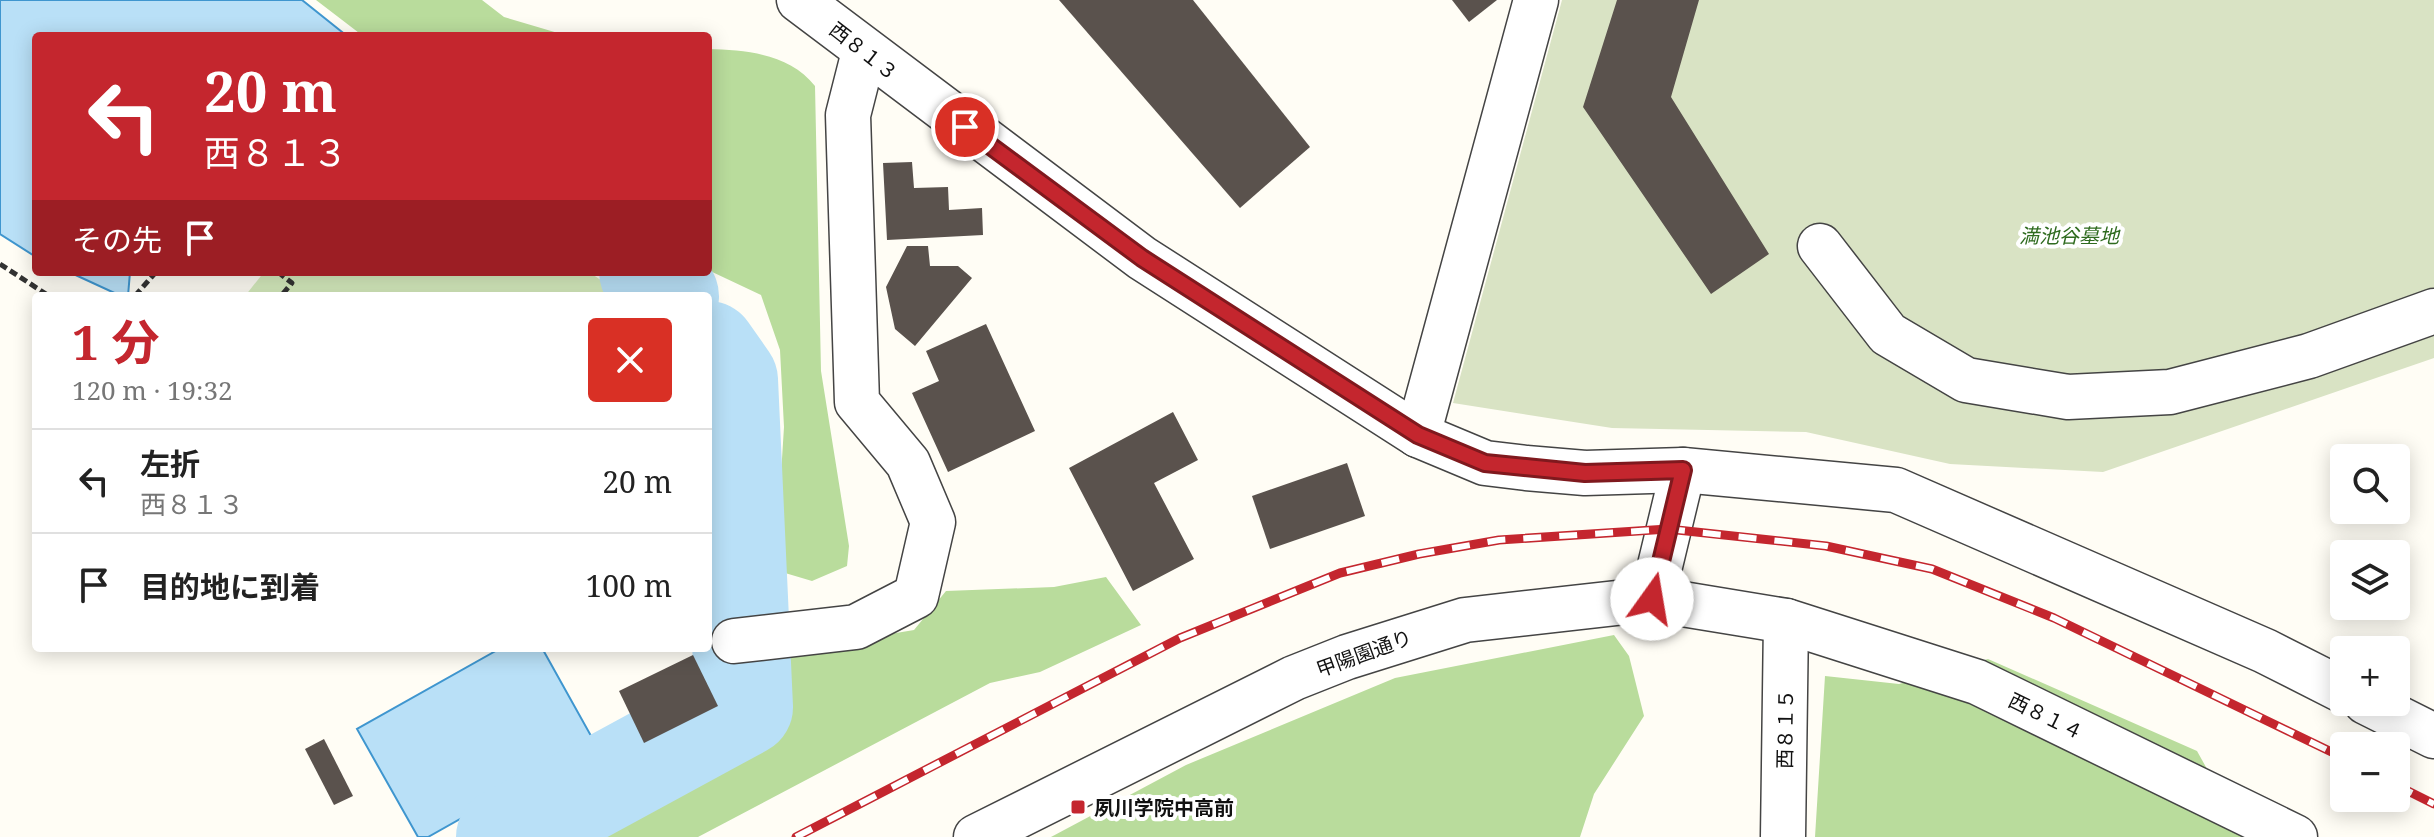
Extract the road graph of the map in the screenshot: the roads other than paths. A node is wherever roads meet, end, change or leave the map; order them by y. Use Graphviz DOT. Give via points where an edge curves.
graph roads {
  1 [pos="799,0"];
  2 [pos="1536,0"];
  3 [pos="864,52"];
  4 [pos="1820,246"];
  5 [pos="2434,311"];
  6 [pos="1418,435"];
  7 [pos="1683,470"];
  8 [pos="1652,599"];
  9 [pos="1786,621"];
  10 [pos="734,641"];
  11 [pos="2330,684"];
  12 [pos="2394,716"];
  13 [pos="2434,736"];
  14 [pos="976,837"];
  15 [pos="1783,837"];
  16 [pos="2295,837"];
  1 -- 3 [label="street, 西８１３"];
  2 -- 6 [label="street"];
  3 -- 6 [label="street, 西８１３" via="1142,258"];
  3 -- 10 [label="street" via="848,115 857,402 908,463 933,522 916,596 856,627"];
  4 -- 5 [label="street" via="1888,334 1966,380 2068,397 2170,392 2309,356"];
  6 -- 7 [label="street, 西８１３" via="1485,463 1512,467 1585,473"];
  7 -- 8 [label="street"];
  7 -- 11 [label="street, 西８１３" via="1896,490"];
  8 -- 9 [label="street, 甲陽園通り"];
  8 -- 14 [label="street, 甲陽園通り" via="1465,620 1347,657 1294,678"];
  9 -- 15 [label="street, 西８１５"];
  9 -- 16 [label="street, 西８１４" via="1977,682"];
  12 -- 13 [label="street"];
}
